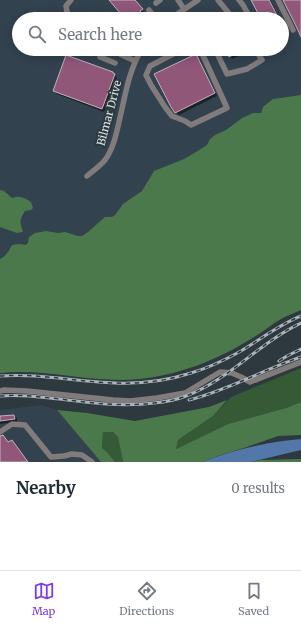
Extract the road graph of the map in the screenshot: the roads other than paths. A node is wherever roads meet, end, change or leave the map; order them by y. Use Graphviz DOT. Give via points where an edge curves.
graph roads {
  1 [pos="71,0"];
  2 [pos="178,0"];
  3 [pos="198,0"];
  4 [pos="218,0"];
  5 [pos="239,0"];
  6 [pos="278,0"];
  7 [pos="183,10"];
  8 [pos="67,12"];
  9 [pos="180,12"];
  10 [pos="228,12"];
  11 [pos="247,12"];
  12 [pos="284,12"];
  13 [pos="289,22"];
  14 [pos="293,30"];
  15 [pos="100,56"];
  16 [pos="123,56"];
  17 [pos="137,56"];
  18 [pos="169,56"];
  19 [pos="203,56"];
  20 [pos="218,56"];
  21 [pos="259,56"];
  22 [pos="135,62"];
  23 [pos="115,63"];
  24 [pos="87,176"];
  25 [pos="301,362"];
  26 [pos="0,391"];
  27 [pos="0,432"];
  28 [pos="92,462"];
  1 -- 8 [label="street" via="66,6"];
  2 -- 7 [label="street"];
  3 -- 7 [label="street"];
  4 -- 10 [label="street"];
  5 -- 11 [label="street"];
  6 -- 12 [label="street"];
  7 -- 9 [label="street"];
  13 -- 14 [label="street"];
  15 -- 23 [label="street"];
  16 -- 22 [label="street"];
  17 -- 22 [label="street, Bilmar Drive"];
  18 -- 19 [label="street" via="150,66 146,75 172,116 191,125 227,108"];
  20 -- 21 [label="street" via="227,74 247,69 262,60"];
  22 -- 24 [label="street, Bilmar Drive" via="111,149 105,160"];
  25 -- 26 [label="street" via="250,382 232,373 220,372 185,392 130,401 27,391"];
  27 -- 28 [label="street" via="12,424 25,425 51,457 82,455"];
}
